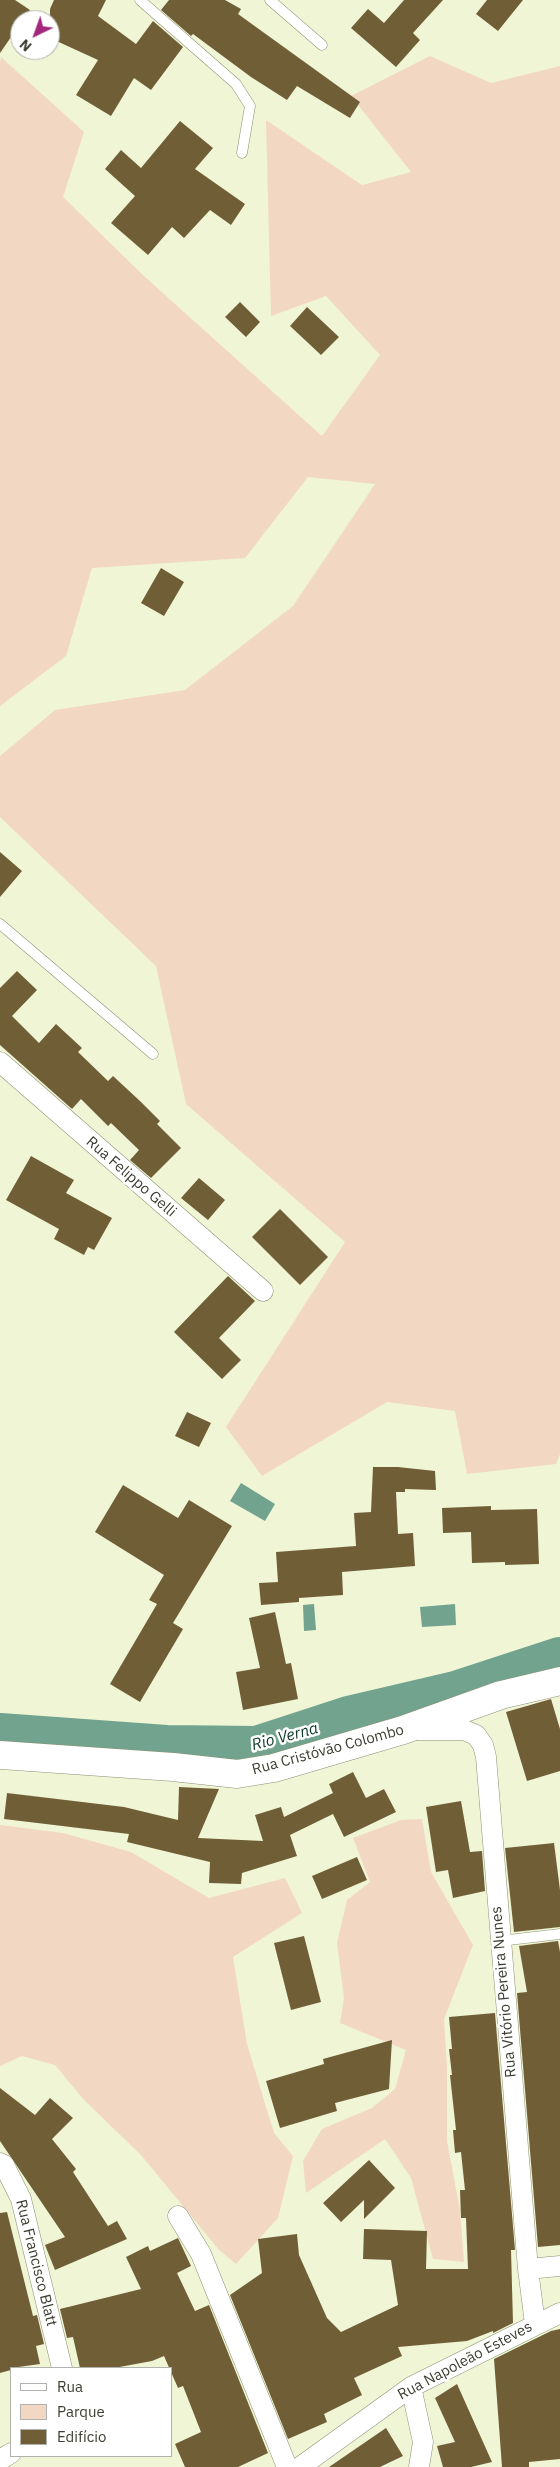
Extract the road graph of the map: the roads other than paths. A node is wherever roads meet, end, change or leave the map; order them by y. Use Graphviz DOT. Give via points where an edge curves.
graph roads {
  1 [pos="140,0"];
  2 [pos="270,0"];
  3 [pos="322,45"];
  4 [pos="242,153"];
  5 [pos="0,924"];
  6 [pos="153,1054"];
  7 [pos="0,1062"];
  8 [pos="263,1291"];
  9 [pos="560,1681"];
  10 [pos="403,1730"];
  11 [pos="0,1755"];
  12 [pos="560,1934"];
  13 [pos="500,1941"];
  14 [pos="0,2163"];
  15 [pos="178,2216"];
  16 [pos="560,2266"];
  17 [pos="528,2269"];
  18 [pos="560,2313"];
  19 [pos="535,2324"];
  20 [pos="62,2367"];
  21 [pos="411,2387"];
  22 [pos="287,2467"];
  23 [pos="300,2467"];
  24 [pos="419,2467"];
  1 -- 4 [label="lane" via="236,84 250,106"];
  2 -- 3 [label="lane"];
  5 -- 6 [label="lane"];
  7 -- 8 [label="street, Rua Felippo Gelli"];
  9 -- 10 [label="main road, Rua Cristóvão Colombo" via="501,1695"];
  10 -- 11 [label="main road, Rua Cristóvão Colombo" via="274,1768 237,1774"];
  10 -- 13 [label="street, Rua Vitório Pereira Nunes" via="464,1730 476,1735 483,1745"];
  12 -- 13 [label="lane"];
  13 -- 17 [label="street, Rua Vitório Pereira Nunes"];
  14 -- 20 [label="street, Rua Francisco Blatt" via="21,2199"];
  15 -- 22 [label="street" via="201,2254"];
  16 -- 17 [label="street"];
  17 -- 19 [label="street, Rua Vitório Pereira Nunes"];
  18 -- 19 [label="street, Rua Napoleão Esteves"];
  19 -- 21 [label="street, Rua Napoleão Esteves"];
  21 -- 23 [label="street, Rua Napoleão Esteves"];
  21 -- 24 [label="street" via="423,2442"];
}
